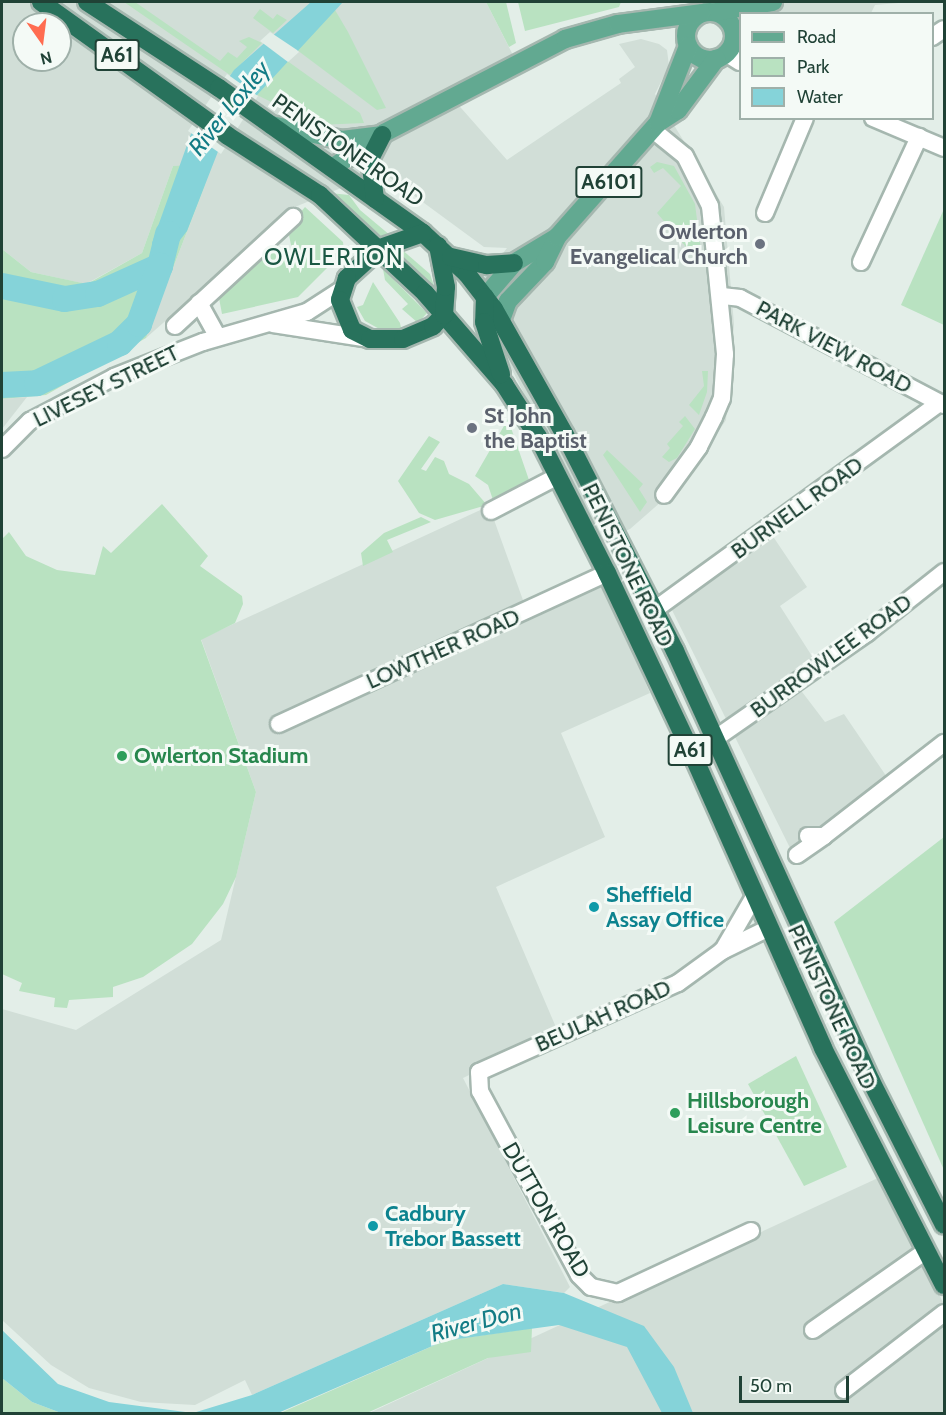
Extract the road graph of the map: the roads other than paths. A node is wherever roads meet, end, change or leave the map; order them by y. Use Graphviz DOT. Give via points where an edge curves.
graph roads {
  1 [pos="41,2"];
  2 [pos="87,2"];
  3 [pos="766,6"];
  4 [pos="708,13"];
  5 [pos="654,22"];
  6 [pos="738,33"];
  7 [pos="687,42"];
  8 [pos="728,58"];
  9 [pos="804,120"];
  10 [pos="878,120"];
  11 [pos="271,125"];
  12 [pos="655,127"];
  13 [pos="382,135"];
  14 [pos="919,137"];
  15 [pos="945,148"];
  16 [pos="332,168"];
  17 [pos="292,175"];
  18 [pos="375,199"];
  19 [pos="765,213"];
  20 [pos="293,217"];
  21 [pos="423,233"];
  22 [pos="557,237"];
  23 [pos="380,248"];
  24 [pos="445,251"];
  25 [pos="861,262"];
  26 [pos="514,263"];
  27 [pos="342,290"];
  28 [pos="722,296"];
  29 [pos="485,297"];
  30 [pos="199,303"];
  31 [pos="444,315"];
  32 [pos="501,320"];
  33 [pos="273,324"];
  34 [pos="175,326"];
  35 [pos="218,337"];
  36 [pos="370,339"];
  37 [pos="504,384"];
  38 [pos="942,404"];
  39 [pos="2,449"];
  40 [pos="558,476"];
  41 [pos="664,495"];
  42 [pos="491,511"];
  43 [pos="945,572"];
  44 [pos="607,573"];
  45 [pos="653,611"];
  46 [pos="279,724"];
  47 [pos="716,738"];
  48 [pos="945,743"];
  49 [pos="797,855"];
  50 [pos="782,881"];
  51 [pos="755,895"];
  52 [pos="769,928"];
  53 [pos="722,951"];
  54 [pos="479,1072"];
  55 [pos="943,1219"];
  56 [pos="751,1231"];
  57 [pos="926,1251"];
  58 [pos="943,1279"];
  59 [pos="945,1313"];
  60 [pos="813,1330"];
  61 [pos="844,1390"];
  1 -- 17 [label="highway, PENISTONE ROAD / A61" via="228,135"];
  2 -- 11 [label="highway, PENISTONE ROAD / A61"];
  3 -- 4 [label="main road"];
  4 -- 5 [label="main road"];
  4 -- 6 [label="main road, A6101" via="729,21"];
  4 -- 7 [label="main road, A6101" via="689,23"];
  5 -- 7 [label="main road"];
  5 -- 13 [label="main road" via="618,24 565,39"];
  6 -- 8 [label="main road, A6101"];
  7 -- 8 [label="main road" via="699,58"];
  7 -- 12 [label="main road, A6101"];
  8 -- 12 [label="main road, A6101" via="678,110"];
  9 -- 19 [label="street"];
  10 -- 14 [label="street"];
  11 -- 13 [label="main road" via="342,140"];
  11 -- 16 [label="highway, PENISTONE ROAD / A61"];
  12 -- 22 [label="main road, A6101"];
  12 -- 28 [label="street" via="685,156 704,188 715,225"];
  13 -- 16 [label="main road"];
  13 -- 18 [label="highway" via="370,159"];
  14 -- 15 [label="street"];
  14 -- 25 [label="street"];
  16 -- 17 [label="highway"];
  16 -- 18 [label="highway, PENISTONE ROAD / A61"];
  17 -- 23 [label="highway, PENISTONE ROAD / A61"];
  18 -- 21 [label="highway, PENISTONE ROAD / A61"];
  20 -- 30 [label="street, LIVESEY STREET"];
  21 -- 23 [label="highway"];
  21 -- 24 [label="highway, PENISTONE ROAD / A61"];
  22 -- 26 [label="main road, A6101"];
  22 -- 32 [label="main road, A6101" via="545,262 508,301"];
  23 -- 27 [label="highway" via="356,268"];
  23 -- 31 [label="highway, PENISTONE ROAD / A61"];
  24 -- 26 [label="highway, A6101" via="487,265"];
  24 -- 29 [label="highway, PENISTONE ROAD / A61"];
  24 -- 31 [label="highway"];
  26 -- 29 [label="main road, A6101"];
  27 -- 33 [label="street, LIVESEY STREET" via="316,308"];
  27 -- 36 [label="highway" via="339,300 346,321 352,330"];
  28 -- 38 [label="street, PARK VIEW ROAD" via="740,298"];
  28 -- 41 [label="street" via="722,398 699,447"];
  29 -- 32 [label="highway, PENISTONE ROAD / A61"];
  29 -- 37 [label="highway" via="484,322"];
  30 -- 34 [label="street, LIVESEY STREET"];
  30 -- 35 [label="street"];
  31 -- 36 [label="highway" via="421,334 403,339"];
  31 -- 37 [label="highway, PENISTONE ROAD / A61"];
  32 -- 45 [label="highway, PENISTONE ROAD / A61" via="570,445"];
  33 -- 35 [label="street, LIVESEY STREET"];
  33 -- 36 [label="street, LIVESEY STREET"];
  35 -- 39 [label="street, LIVESEY STREET" via="139,367 54,407 21,428"];
  37 -- 40 [label="highway, PENISTONE ROAD / A61"];
  38 -- 45 [label="street, BURNELL ROAD"];
  40 -- 42 [label="street"];
  40 -- 44 [label="highway, PENISTONE ROAD / A61"];
  43 -- 47 [label="street, BURROWLEE ROAD" via="867,633"];
  44 -- 46 [label="street, LOWTHER ROAD"];
  44 -- 51 [label="highway, PENISTONE ROAD / A61"];
  45 -- 47 [label="highway, PENISTONE ROAD / A61"];
  47 -- 50 [label="highway, PENISTONE ROAD / A61"];
  48 -- 49 [label="street" via="816,836"];
  50 -- 52 [label="highway"];
  50 -- 55 [label="highway, PENISTONE ROAD / A61" via="871,1081"];
  51 -- 52 [label="highway, PENISTONE ROAD / A61"];
  51 -- 53 [label="street, BEULAH ROAD"];
  52 -- 53 [label="street, BEULAH ROAD"];
  52 -- 57 [label="highway, PENISTONE ROAD / A61" via="823,1048"];
  53 -- 54 [label="street, BEULAH ROAD" via="678,983"];
  54 -- 56 [label="street, DUTTON ROAD" via="480,1091 573,1265 591,1287 618,1293"];
  57 -- 58 [label="highway, PENISTONE ROAD / A61"];
  57 -- 60 [label="street"];
  59 -- 61 [label="street"];
}
